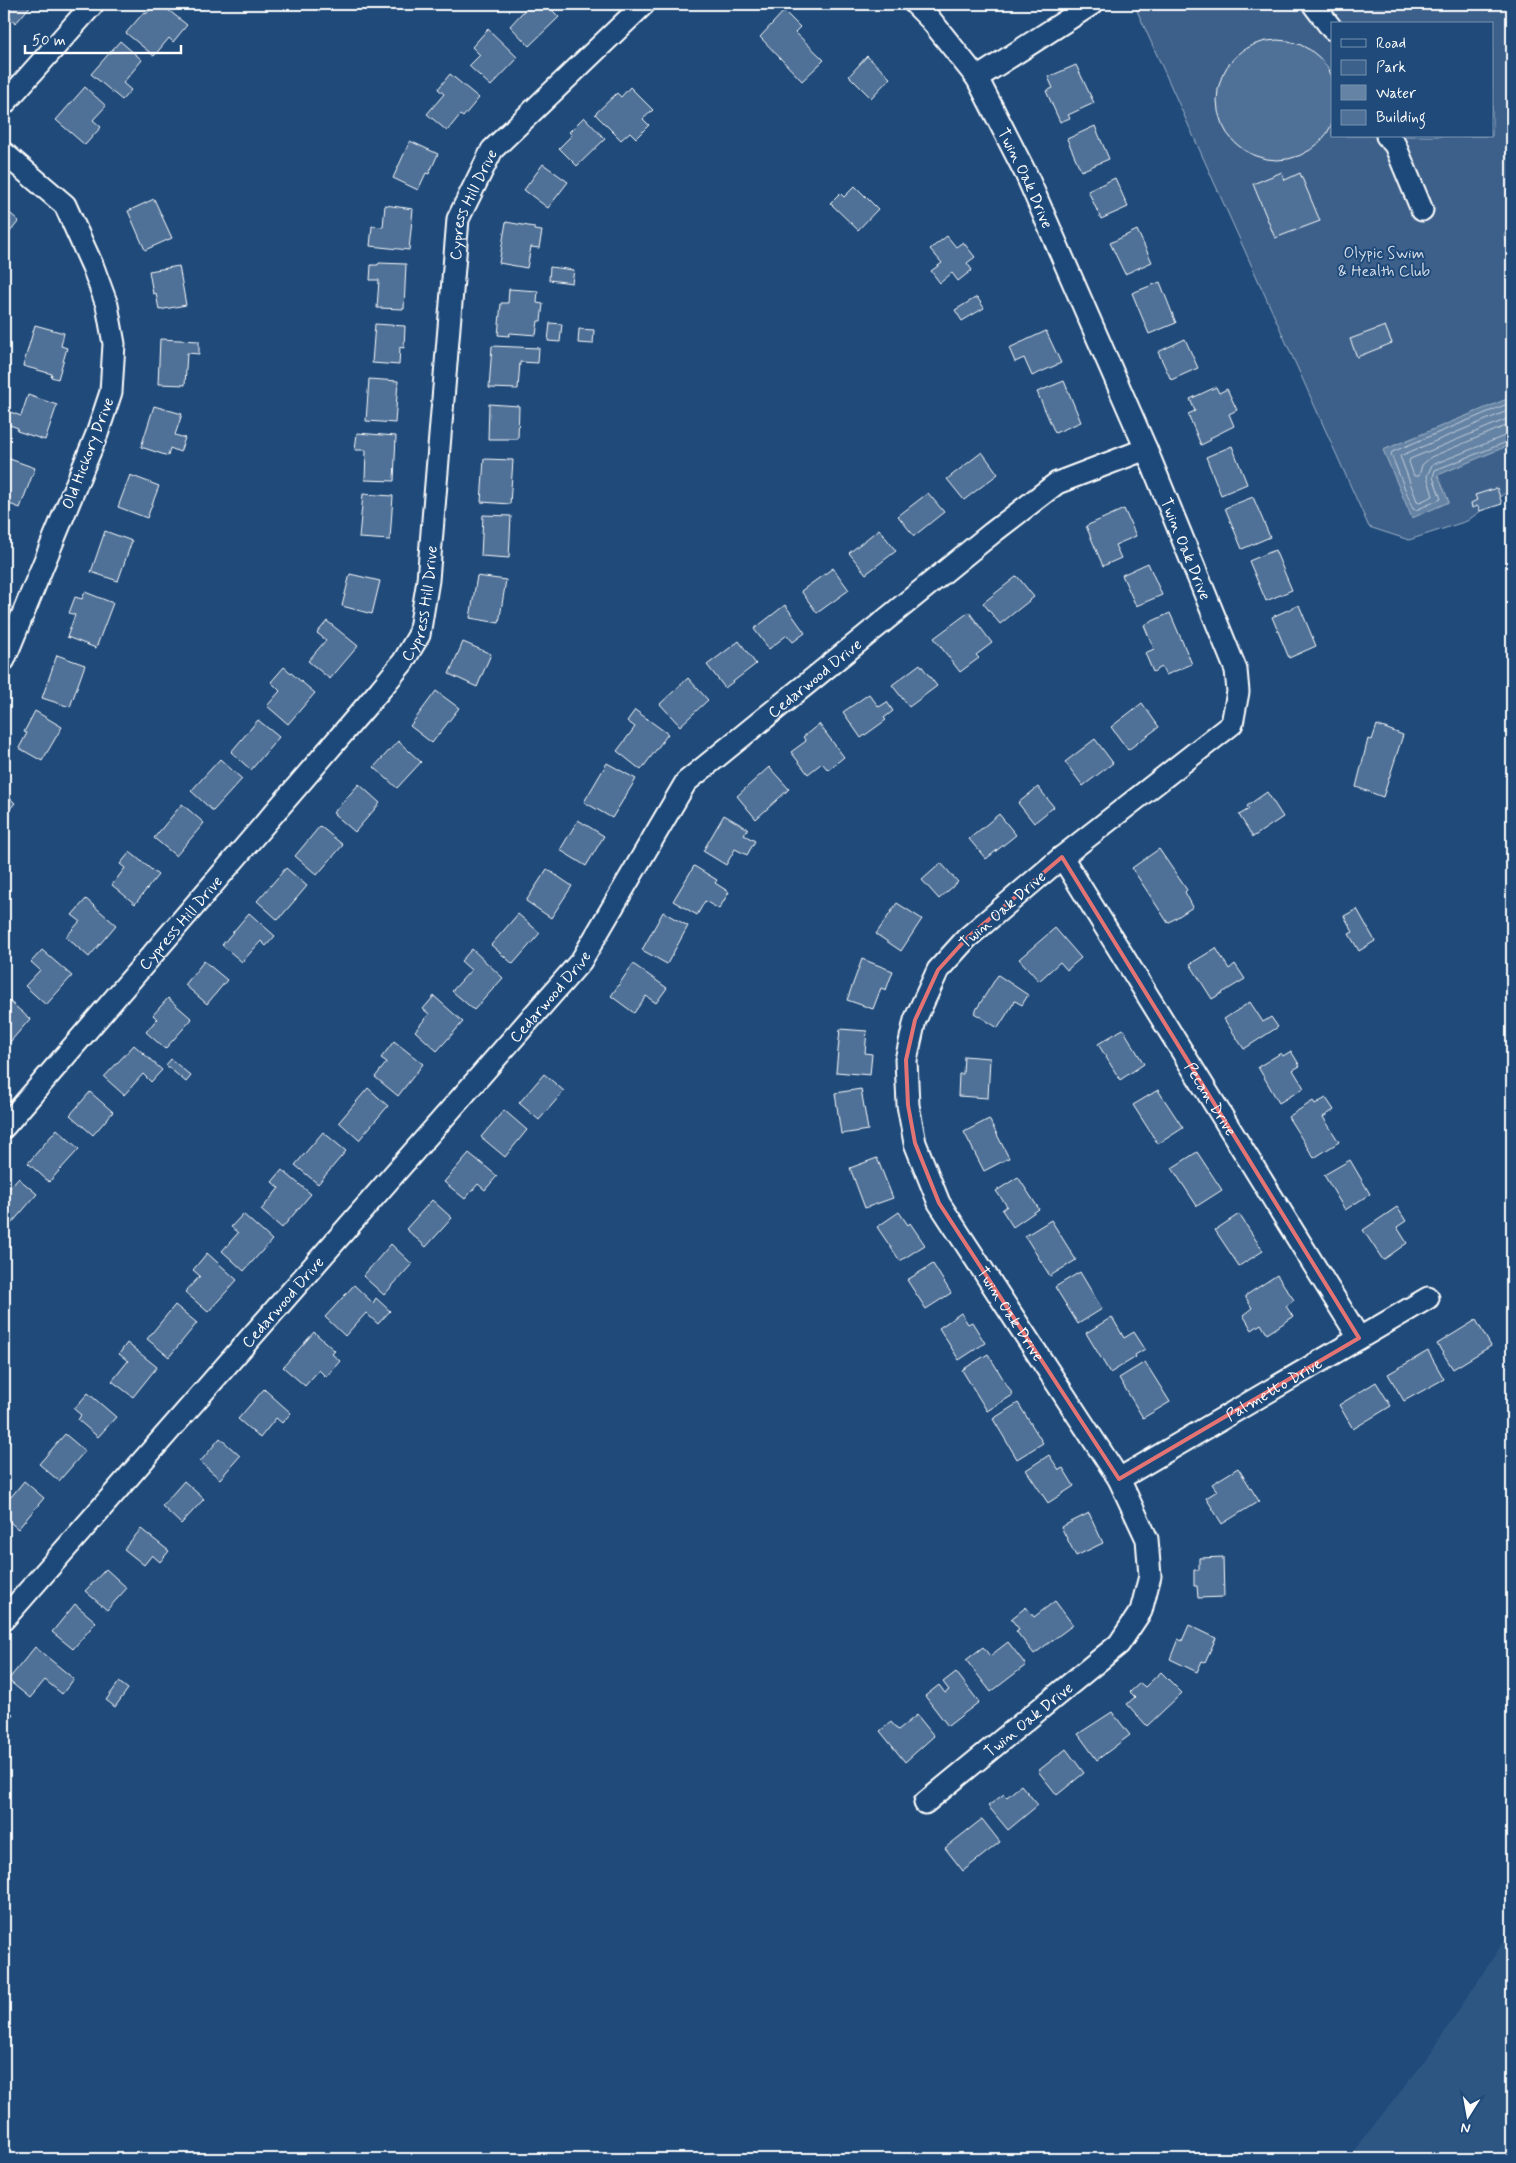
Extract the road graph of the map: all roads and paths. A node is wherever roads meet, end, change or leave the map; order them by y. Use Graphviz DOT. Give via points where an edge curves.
graph roads {
  1 [pos="92,4"];
  2 [pos="644,4"];
  3 [pos="915,4"];
  4 [pos="1092,4"];
  5 [pos="1314,4"];
  6 [pos="1331,28"];
  7 [pos="977,78"];
  8 [pos="4,104"];
  9 [pos="1389,138"];
  10 [pos="4,152"];
  11 [pos="1422,210"];
  12 [pos="1146,449"];
  13 [pos="4,660"];
  14 [pos="1062,857"];
  15 [pos="4,1127"];
  16 [pos="1428,1298"];
  17 [pos="1359,1338"];
  18 [pos="1119,1479"];
  19 [pos="4,1619"];
  20 [pos="925,1803"];
  1 -- 8 [label="street"];
  2 -- 15 [label="street, Cypress Hill Drive" via="492,150 458,219 428,580 419,635 403,662 380,690"];
  3 -- 7 [label="street, Twin Oak Drive"];
  4 -- 7 [label="street"];
  5 -- 6 [label="street"];
  7 -- 12 [label="street, Twin Oak Drive" via="1026,174"];
  9 -- 11 [label="street" via="1395,145"];
  10 -- 13 [label="street, Old Hickory Drive" via="65,205 107,305 114,344 111,392 97,434"];
  12 -- 14 [label="street, Twin Oak Drive" via="1236,670 1238,692 1232,724"];
  12 -- 19 [label="street, Cedarwood Drive" via="1057,483 686,782 581,961"];
  14 -- 17 [label="street, Pecan Drive"];
  14 -- 18 [label="street, Twin Oak Drive" via="967,938 938,970 915,1020 906,1060 908,1105 915,1143 940,1203"];
  16 -- 17 [label="street, Palmetto Drive"];
  17 -- 18 [label="street, Palmetto Drive"];
  18 -- 20 [label="street, Twin Oak Drive" via="1147,1539 1150,1576 1141,1611 1118,1644"];
}
